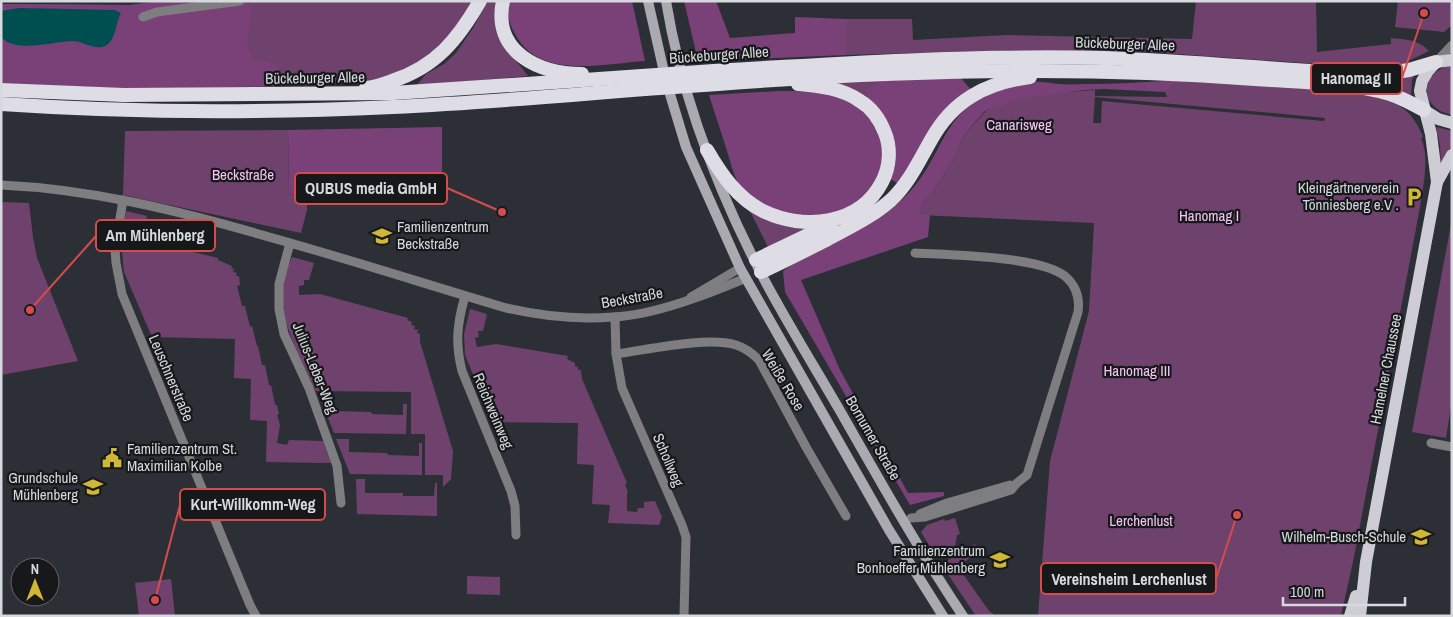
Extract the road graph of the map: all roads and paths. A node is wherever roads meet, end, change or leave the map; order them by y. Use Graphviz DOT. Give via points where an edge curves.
graph roads {
  1 [pos="240,1"];
  2 [pos="480,1"];
  3 [pos="503,1"];
  4 [pos="648,1"];
  5 [pos="666,1"];
  6 [pos="143,17"];
  7 [pos="1452,45"];
  8 [pos="1452,60"];
  9 [pos="1436,62"];
  10 [pos="1173,73"];
  11 [pos="716,78"];
  12 [pos="644,83"];
  13 [pos="1,90"];
  14 [pos="327,94"];
  15 [pos="1,104"];
  16 [pos="1424,110"];
  17 [pos="1452,123"];
  18 [pos="707,150"];
  19 [pos="1452,155"];
  20 [pos="1437,182"];
  21 [pos="1,185"];
  22 [pos="123,200"];
  23 [pos="856,211"];
  24 [pos="290,243"];
  25 [pos="915,253"];
  26 [pos="758,266"];
  27 [pos="740,268"];
  28 [pos="746,278"];
  29 [pos="465,296"];
  30 [pos="684,301"];
  31 [pos="614,318"];
  32 [pos="616,354"];
  33 [pos="1431,443"];
  34 [pos="1452,447"];
  35 [pos="341,504"];
  36 [pos="846,516"];
  37 [pos="907,520"];
  38 [pos="889,530"];
  39 [pos="516,534"];
  40 [pos="1366,562"];
  41 [pos="256,616"];
  42 [pos="684,616"];
  43 [pos="943,616"];
  44 [pos="963,616"];
  45 [pos="1350,616"];
  46 [pos="1360,616"];
  1 -- 6 [label="street" via="157,12"];
  2 -- 14 [label="highway" via="457,37 433,61 399,79 372,88 343,89"];
  3 -- 12 [label="highway" via="501,17 507,37 534,65 571,74 615,74"];
  4 -- 27 [label="main road" via="666,81 686,147"];
  5 -- 18 [label="main road, Bornumer Straße" via="683,80"];
  7 -- 9 [label="street"];
  8 -- 9 [label="main road"];
  9 -- 11 [label="highway, Bückeburger Allee" via="1376,75 1104,58 926,59"];
  9 -- 16 [label="main road, Hamelner Chaussee" via="1420,86"];
  10 -- 11 [label="highway, Bückeburger Allee" via="927,71"];
  10 -- 16 [label="highway, Bückeburger Allee" via="1364,89 1390,94"];
  10 -- 26 [label="highway" via="1134,80 1034,76 986,88 960,104 941,124 907,182 881,208 849,228"];
  11 -- 12 [label="highway, Bückeburger Allee, bridge"];
  11 -- 23 [label="highway" via="822,87 848,94 870,108 887,140 888,165 878,190"];
  12 -- 14 [label="highway, Bückeburger Allee"];
  12 -- 15 [label="highway, Bückeburger Allee" via="366,108 119,110"];
  13 -- 14 [label="highway, Bückeburger Allee" via="118,95"];
  16 -- 17 [label="main road"];
  16 -- 20 [label="main road, Hamelner Chaussee" via="1431,134"];
  18 -- 23 [label="highway" via="719,171 738,192 773,215 817,222"];
  18 -- 26 [label="main road, Bornumer Straße"];
  19 -- 20 [label="main road, Hamelner Chaussee"];
  20 -- 40 [label="main road, Hamelner Chaussee"];
  21 -- 22 [label="street, Beckstraße" via="54,188"];
  22 -- 24 [label="street, Beckstraße"];
  22 -- 41 [label="street, Leuschnerstraße" via="116,249 122,294"];
  23 -- 26 [label="highway"];
  24 -- 29 [label="street, Beckstraße"];
  24 -- 35 [label="street, Julius-Leber-Weg" via="279,284 279,309 284,334 309,388 337,466"];
  25 -- 37 [label="street" via="1019,261 1065,276 1080,300 1027,475 1017,483 936,506"];
  26 -- 27 [label="main road"];
  26 -- 28 [label="main road"];
  26 -- 37 [label="main road, Bornumer Straße"];
  27 -- 28 [label="main road"];
  27 -- 30 [label="street, Beckstraße"];
  28 -- 30 [label="street, Beckstraße"];
  28 -- 38 [label="main road"];
  29 -- 31 [label="street, Beckstraße" via="542,315"];
  29 -- 39 [label="street, Reichweinweg" via="457,331 458,357 512,491"];
  30 -- 31 [label="street, Beckstraße"];
  31 -- 32 [label="street, Schollweg"];
  32 -- 36 [label="street, Weiße Rose" via="703,343 736,345 751,352 759,360"];
  32 -- 42 [label="street, Schollweg" via="622,388 686,537"];
  33 -- 34 [label="street"];
  37 -- 38 [label="street"];
  37 -- 44 [label="main road, Bornumer Straße" via="936,576"];
  38 -- 43 [label="main road"];
  40 -- 45 [label="main road, Hamelner Chaussee"];
  40 -- 46 [label="main road, Hamelner Chaussee"];
}
